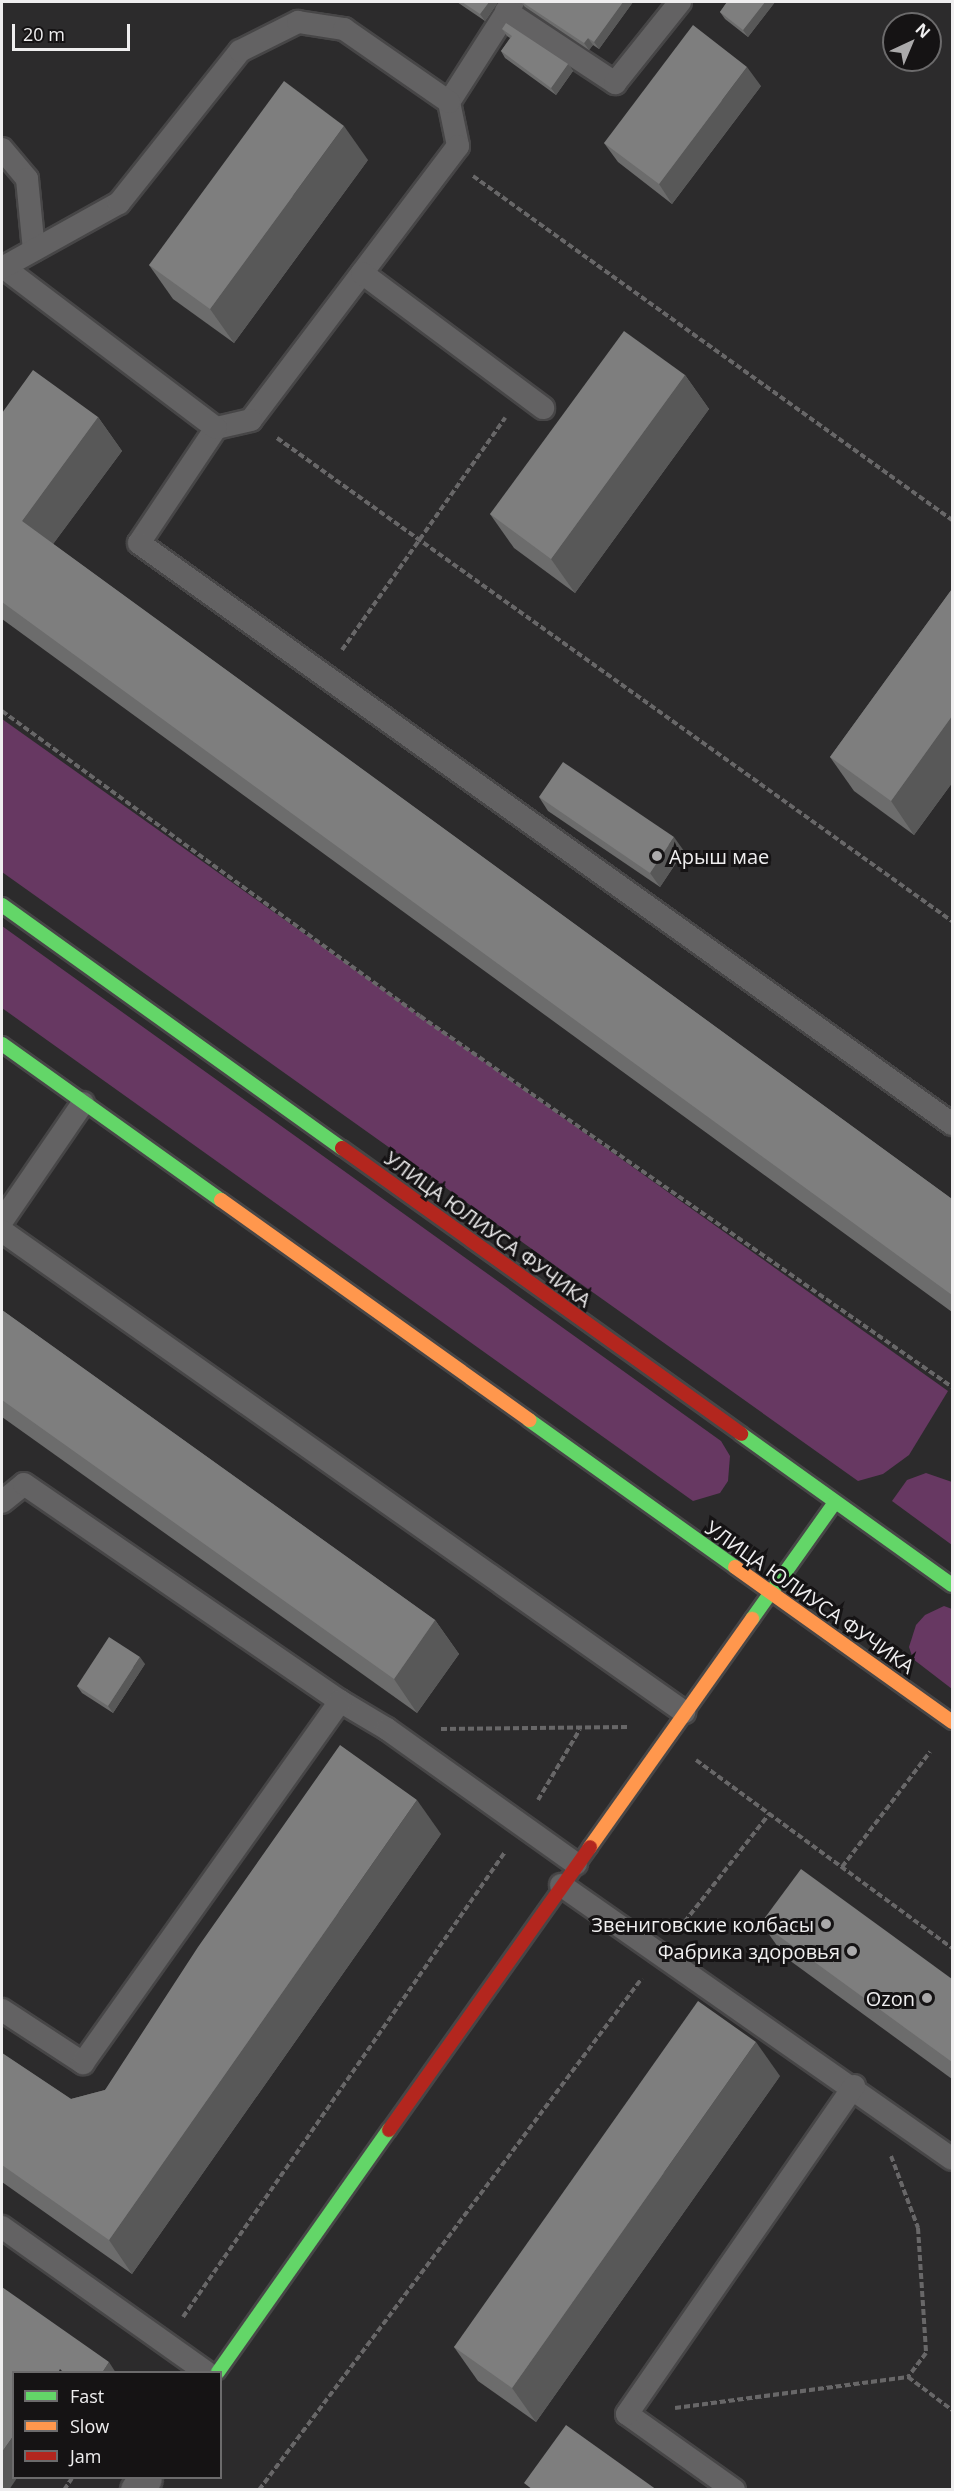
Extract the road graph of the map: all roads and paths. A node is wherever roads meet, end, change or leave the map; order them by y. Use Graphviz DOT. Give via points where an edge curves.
graph roads {
  1 [pos="680,2"];
  2 [pos="509,7"];
  3 [pos="449,102"];
  4 [pos="2,149"];
  5 [pos="448,158"];
  6 [pos="33,250"];
  7 [pos="2,267"];
  8 [pos="362,273"];
  9 [pos="522,393"];
  10 [pos="543,408"];
  11 [pos="251,420"];
  12 [pos="216,428"];
  13 [pos="952,520"];
  14 [pos="419,540"];
  15 [pos="324,675"];
  16 [pos="2,711"];
  17 [pos="2,905"];
  18 [pos="952,921"];
  19 [pos="2,1044"];
  20 [pos="83,1103"];
  21 [pos="952,1124"];
  22 [pos="2,1221"];
  23 [pos="2,1231"];
  24 [pos="952,1387"];
  25 [pos="2,1502"];
  26 [pos="836,1502"];
  27 [pos="952,1585"];
  28 [pos="770,1593"];
  29 [pos="340,1701"];
  30 [pos="684,1712"];
  31 [pos="952,1722"];
  32 [pos="580,1728"];
  33 [pos="387,1729"];
  34 [pos="666,1738"];
  35 [pos="932,1750"];
  36 [pos="770,1813"];
  37 [pos="523,1826"];
  38 [pos="576,1863"];
  39 [pos="842,1866"];
  40 [pos="561,1885"];
  41 [pos="952,1948"];
  42 [pos="660,1953"];
  43 [pos="2,2010"];
  44 [pos="854,2086"];
  45 [pos="890,2153"];
  46 [pos="952,2158"];
  47 [pos="2,2227"];
  48 [pos="164,2343"];
  49 [pos="203,2371"];
  50 [pos="219,2371"];
  51 [pos="908,2377"];
  52 [pos="952,2410"];
  53 [pos="627,2414"];
  54 [pos="260,2490"];
  55 [pos="734,2490"];
  1 -- 2 [label="lane" via="615,83"];
  2 -- 3 [label="lane"];
  3 -- 5 [label="lane" via="458,146"];
  3 -- 6 [label="lane" via="344,29 298,22 240,51 119,203"];
  4 -- 6 [label="lane" via="27,179"];
  5 -- 8 [label="lane"];
  5 -- 13 [label="path"];
  6 -- 7 [label="lane"];
  7 -- 12 [label="lane"];
  8 -- 9 [label="lane"];
  8 -- 11 [label="lane"];
  9 -- 10 [label="lane"];
  9 -- 14 [label="path"];
  11 -- 12 [label="lane"];
  11 -- 14 [label="path"];
  12 -- 15 [label="lane" via="139,543"];
  14 -- 15 [label="path"];
  14 -- 18 [label="path"];
  15 -- 21 [label="lane"];
  16 -- 24 [label="path" via="420,1016"];
  17 -- 26 [label="main road, УЛИЦА ЮЛИУСА ФУЧИКА"];
  19 -- 20 [label="main road, УЛИЦА ЮЛИУСА ФУЧИКА"];
  20 -- 22 [label="lane"];
  20 -- 28 [label="main road, УЛИЦА ЮЛИУСА ФУЧИКА"];
  23 -- 30 [label="lane"];
  25 -- 29 [label="lane" via="24,1484"];
  26 -- 27 [label="main road, УЛИЦА ЮЛИУСА ФУЧИКА"];
  26 -- 28 [label="main road"];
  28 -- 30 [label="main road"];
  28 -- 31 [label="main road, УЛИЦА ЮЛИУСА ФУЧИКА"];
  29 -- 33 [label="lane"];
  29 -- 43 [label="lane" via="83,2063"];
  30 -- 34 [label="main road"];
  32 -- 33 [label="path"];
  32 -- 34 [label="path" via="640,1727"];
  32 -- 37 [label="path"];
  33 -- 37 [label="lane"];
  34 -- 36 [label="path"];
  34 -- 38 [label="main road"];
  35 -- 39 [label="path"];
  36 -- 39 [label="path"];
  36 -- 42 [label="path"];
  37 -- 38 [label="lane"];
  37 -- 48 [label="path"];
  38 -- 40 [label="main road"];
  39 -- 41 [label="path"];
  40 -- 42 [label="lane"];
  40 -- 50 [label="main road"];
  42 -- 44 [label="lane"];
  42 -- 54 [label="path"];
  44 -- 46 [label="lane"];
  44 -- 53 [label="lane"];
  45 -- 51 [label="path" via="918,2228 926,2354"];
  47 -- 48 [label="lane"];
  48 -- 49 [label="lane"];
  51 -- 52 [label="path"];
  51 -- 53 [label="path"];
  53 -- 55 [label="lane"];
}
